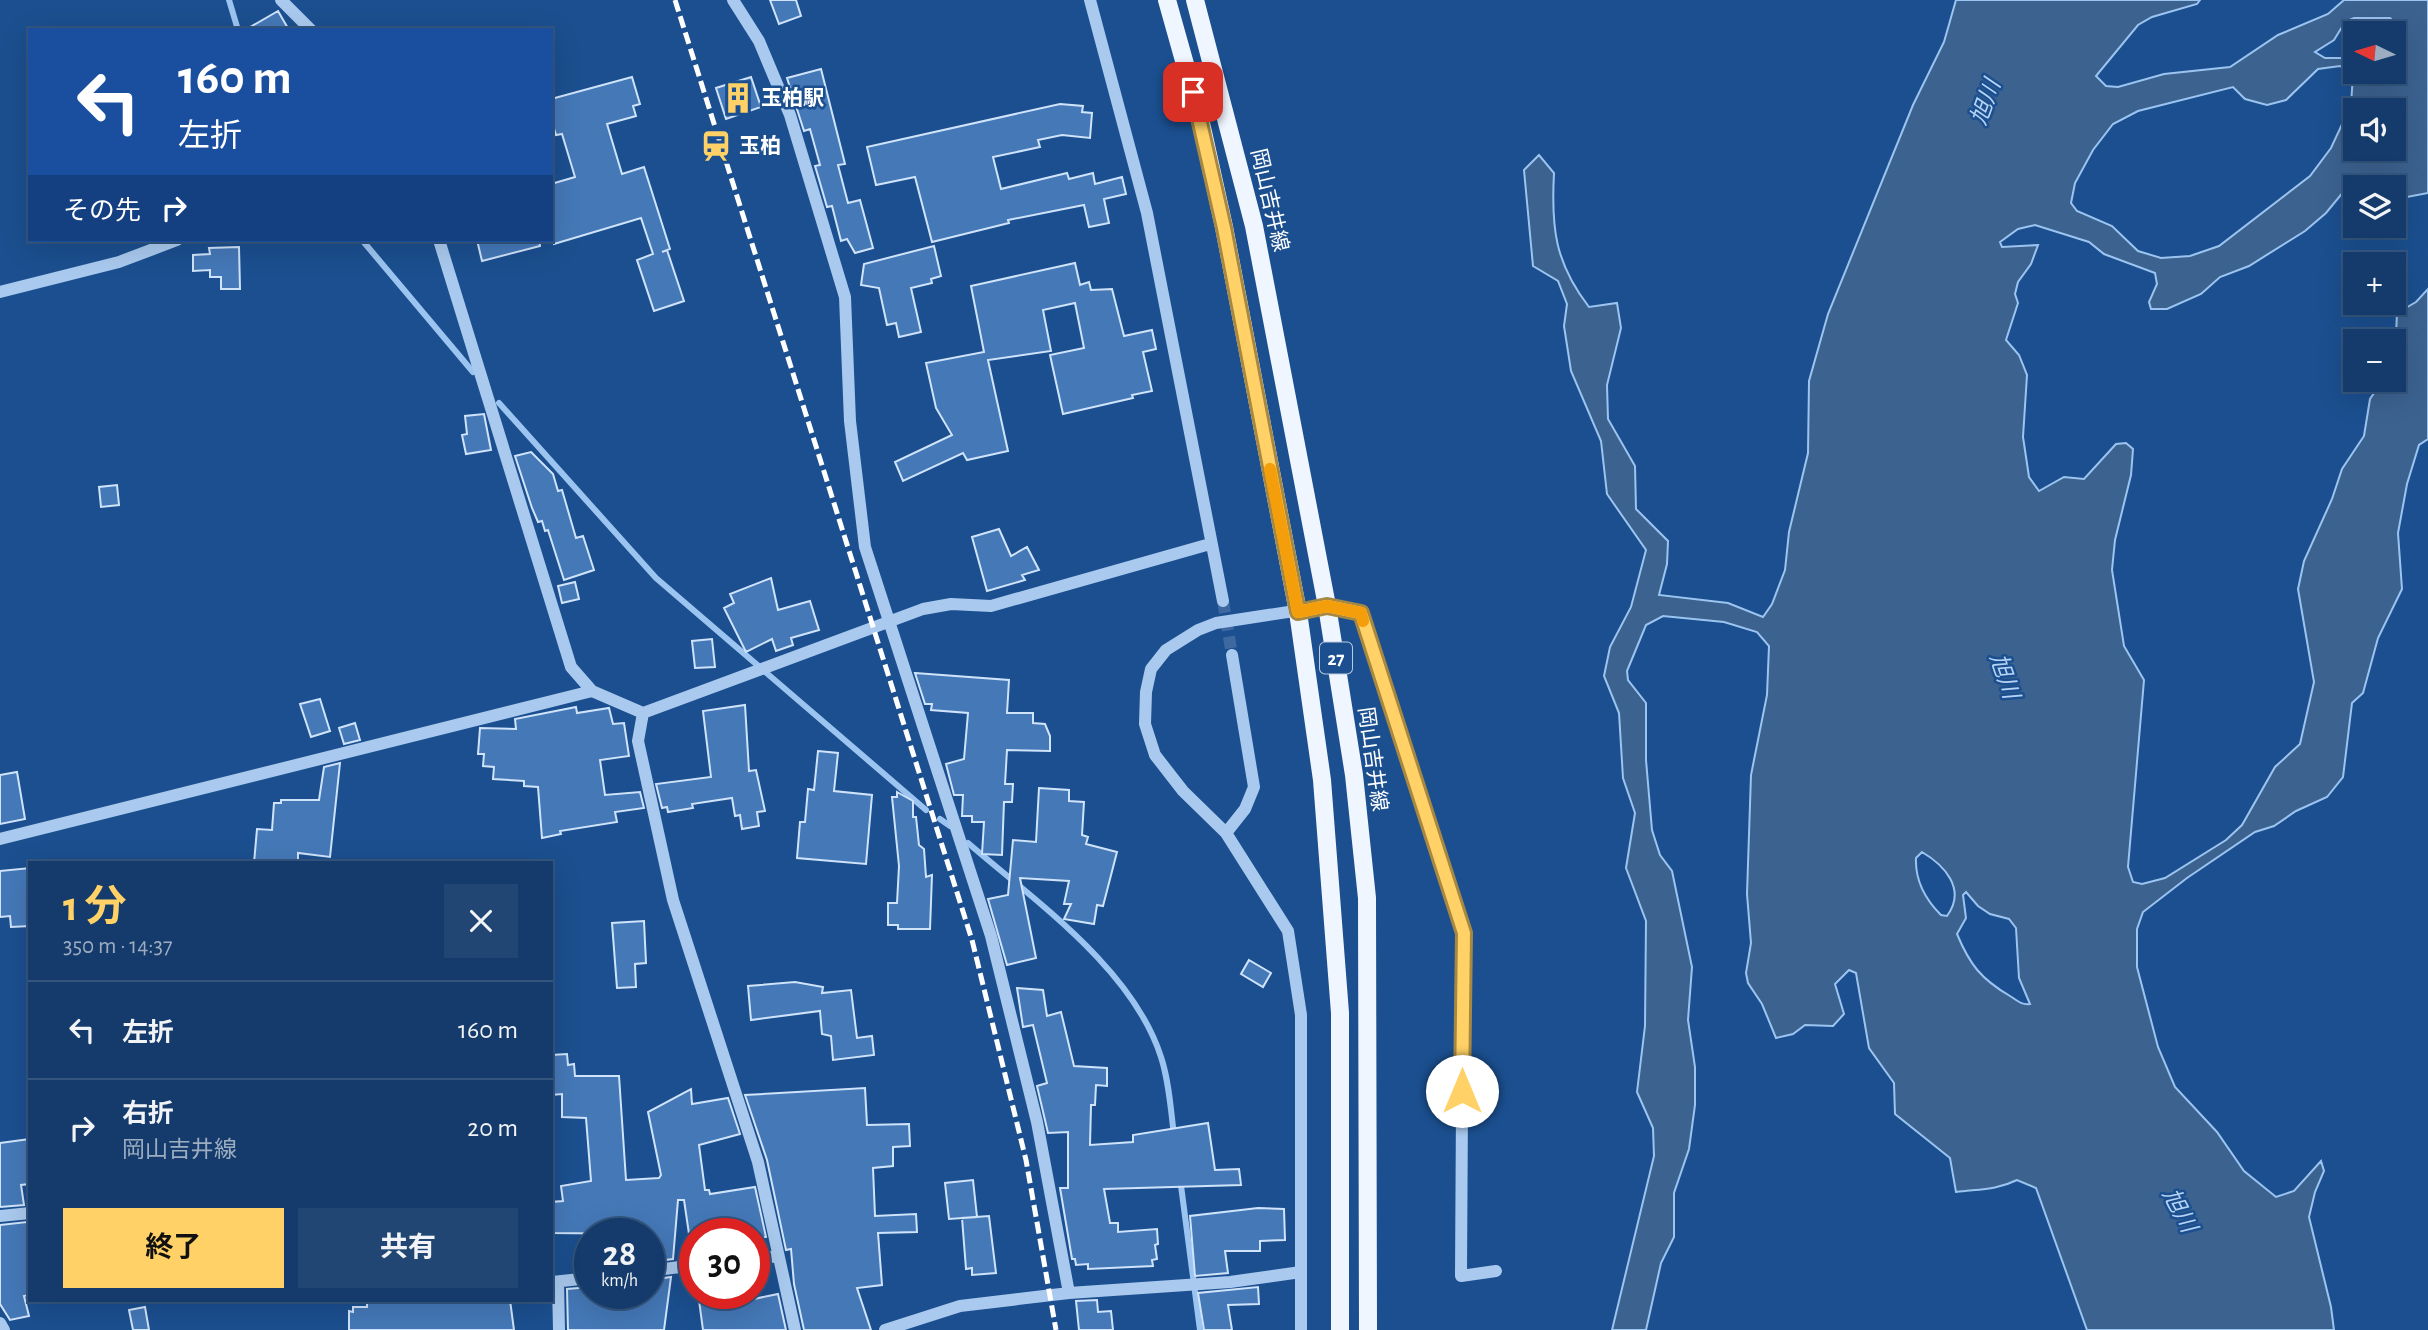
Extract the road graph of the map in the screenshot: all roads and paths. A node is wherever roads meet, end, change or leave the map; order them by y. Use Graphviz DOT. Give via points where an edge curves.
graph roads {
  1 [pos="281,0"];
  2 [pos="733,0"];
  3 [pos="1090,0"];
  4 [pos="1167,0"];
  5 [pos="1195,0"];
  6 [pos="309,28"];
  7 [pos="172,242"];
  8 [pos="440,242"];
  9 [pos="0,292"];
  10 [pos="1210,544"];
  11 [pos="1223,601"];
  12 [pos="1327,606"];
  13 [pos="1298,612"];
  14 [pos="890,622"];
  15 [pos="1232,655"];
  16 [pos="592,691"];
  17 [pos="643,713"];
  18 [pos="1226,833"];
  19 [pos="0,839"];
  20 [pos="28,1213"];
  21 [pos="0,1216"];
  22 [pos="778,1256"];
  23 [pos="770,1257"];
  24 [pos="1496,1271"];
  25 [pos="1301,1272"];
  26 [pos="574,1280"];
  27 [pos="555,1282"];
  28 [pos="1069,1293"];
  29 [pos="0,1323"];
  30 [pos="4,1330"];
  31 [pos="559,1330"];
  32 [pos="794,1330"];
  33 [pos="886,1330"];
  34 [pos="1301,1330"];
  35 [pos="1340,1330"];
  36 [pos="1368,1330"];
  1 -- 6 [label="street"];
  2 -- 14 [label="street" via="759,41 790,116 845,298 850,421 865,547"];
  3 -- 10 [label="street" via="1147,213"];
  4 -- 13 [label="main road, 27" via="1224,228"];
  5 -- 12 [label="main road, 岡山吉井線 / 27" via="1254,226"];
  7 -- 9 [label="street" via="119,262"];
  8 -- 16 [label="street" via="571,667"];
  10 -- 11 [label="street"];
  10 -- 14 [label="street" via="991,607 951,604"];
  12 -- 13 [label="street"];
  12 -- 24 [label="street" via="1361,613 1464,933 1461,1276"];
  12 -- 36 [label="main road, 岡山吉井線 / 27" via="1354,775 1367,898"];
  13 -- 18 [label="street" via="1216,623 1198,630 1166,650 1152,670 1145,724 1155,755 1183,792"];
  13 -- 35 [label="main road, 27" via="1322,780 1340,1013"];
  14 -- 17 [label="street"];
  14 -- 28 [label="street" via="990,936 1037,1122"];
  15 -- 18 [label="street" via="1254,787 1245,809"];
  16 -- 17 [label="street"];
  16 -- 19 [label="street"];
  17 -- 22 [label="street" via="638,741 673,900 758,1162"];
  18 -- 25 [label="street" via="1290,943 1301,1016"];
  20 -- 21 [label="street"];
  22 -- 23 [label="street"];
  22 -- 32 [label="street"];
  25 -- 28 [label="street"];
  25 -- 34 [label="street"];
  26 -- 27 [label="street"];
  27 -- 31 [label="street"];
  28 -- 33 [label="street" via="960,1306"];
  29 -- 30 [label="street"];
}
